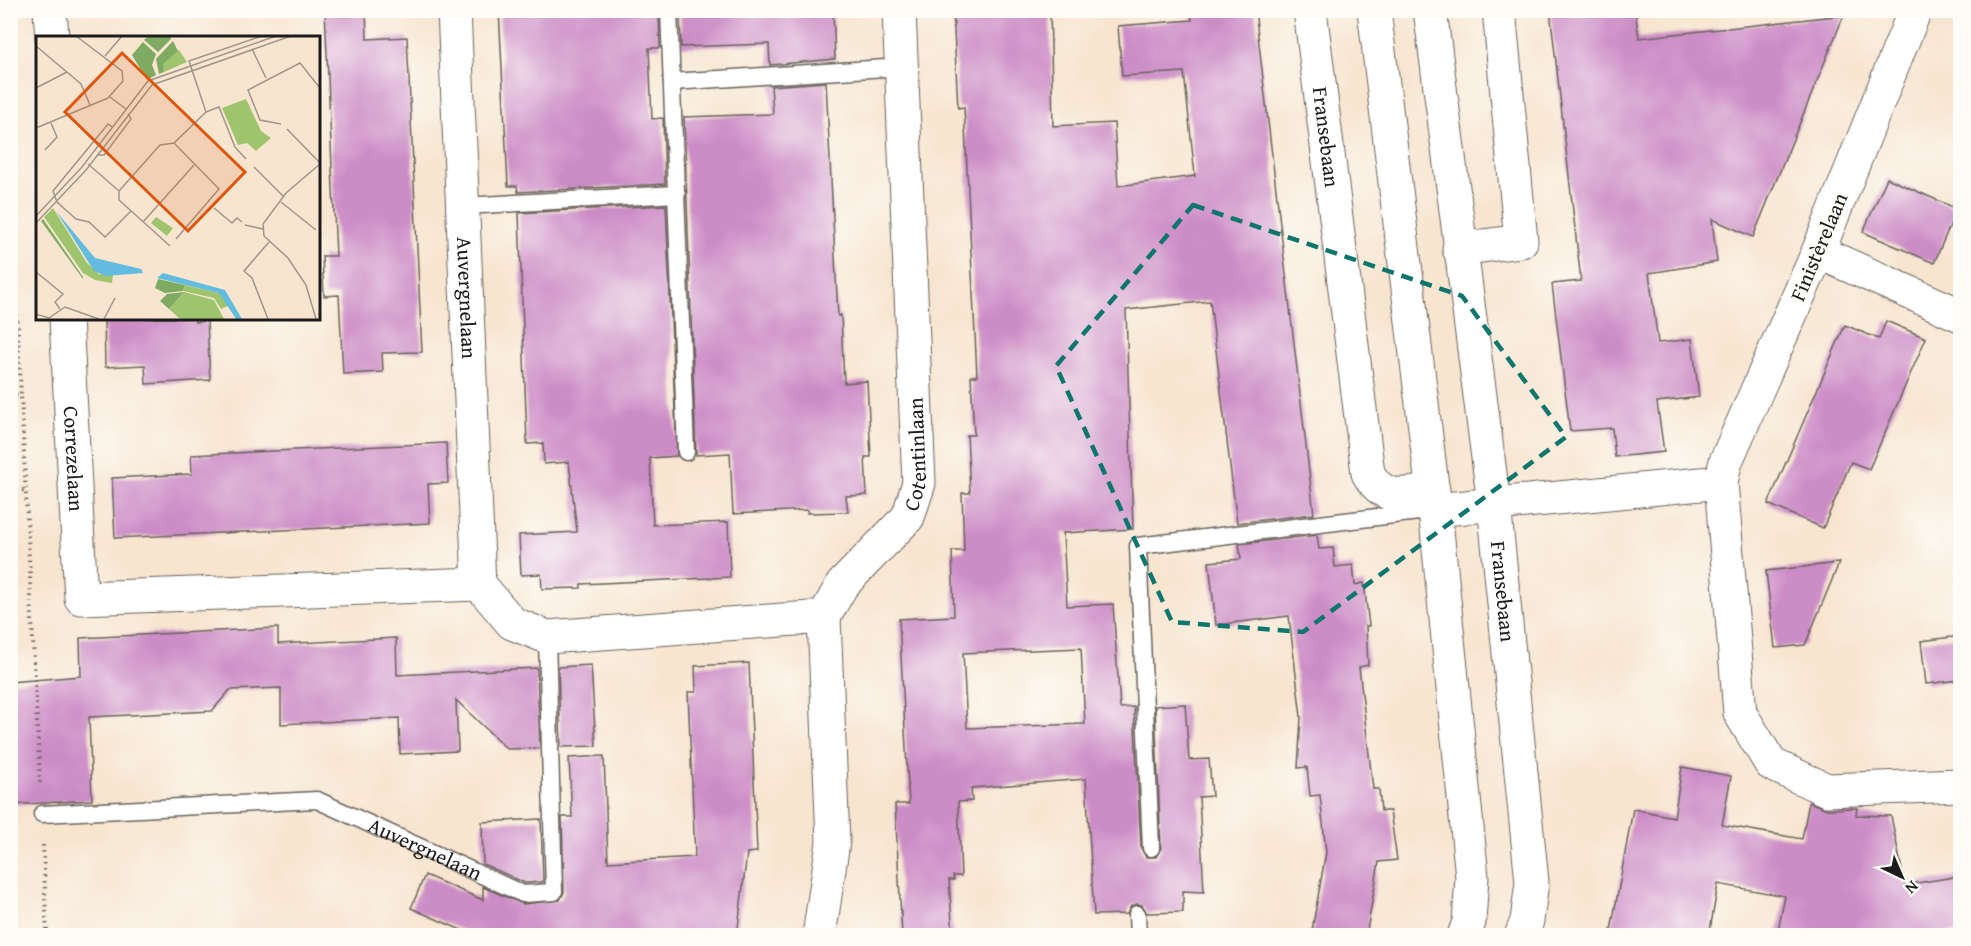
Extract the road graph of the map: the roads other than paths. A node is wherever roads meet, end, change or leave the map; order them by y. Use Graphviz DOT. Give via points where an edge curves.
graph roads {
  1 [pos="50,10"];
  2 [pos="454,10"];
  3 [pos="669,10"];
  4 [pos="899,10"];
  5 [pos="1310,10"];
  6 [pos="1374,10"];
  7 [pos="1430,10"];
  8 [pos="1499,10"];
  9 [pos="1915,10"];
  10 [pos="52,36"];
  11 [pos="901,68"];
  12 [pos="672,82"];
  13 [pos="676,194"];
  14 [pos="463,206"];
  15 [pos="1459,249"];
  16 [pos="1818,252"];
  17 [pos="1960,315"];
  18 [pos="66,320"];
  19 [pos="686,452"];
  20 [pos="1721,482"];
  21 [pos="1434,500"];
  22 [pos="1494,504"];
  23 [pos="479,584"];
  24 [pos="824,617"];
  25 [pos="547,637"];
  26 [pos="1960,785"];
  27 [pos="42,814"];
  28 [pos="1151,848"];
  29 [pos="1137,914"];
  30 [pos="819,936"];
  31 [pos="1138,936"];
  32 [pos="1464,936"];
  33 [pos="1521,936"];
  1 -- 10 [label="street"];
  2 -- 14 [label="street, Auvergnelaan"];
  3 -- 12 [label="lane"];
  4 -- 11 [label="street, Cotentinlaan"];
  5 -- 21 [label="street, Fransebaan" via="1368,473 1379,489 1387,493"];
  6 -- 21 [label="street"];
  7 -- 15 [label="street, Fransebaan"];
  8 -- 15 [label="street" via="1521,241"];
  9 -- 16 [label="street, Finistèrelaan"];
  11 -- 12 [label="lane"];
  11 -- 24 [label="street, Cotentinlaan" via="919,483 908,516 842,585"];
  12 -- 13 [label="lane"];
  13 -- 14 [label="lane"];
  13 -- 19 [label="lane"];
  14 -- 23 [label="street, Auvergnelaan"];
  15 -- 22 [label="street, Fransebaan"];
  16 -- 17 [label="street"];
  16 -- 20 [label="street, Finistèrelaan" via="1726,461"];
  18 -- 23 [label="street, Correzelaan" via="81,598"];
  20 -- 22 [label="street"];
  20 -- 26 [label="street, Finistèrelaan" via="1740,713 1771,764 1827,790"];
  21 -- 22 [label="street"];
  21 -- 28 [label="lane" via="1138,546"];
  21 -- 32 [label="street" via="1472,877 1470,922"];
  22 -- 33 [label="street, Fransebaan" via="1532,882"];
  23 -- 25 [label="street" via="512,623"];
  24 -- 25 [label="street"];
  24 -- 30 [label="street" via="833,842"];
  25 -- 27 [label="lane, Auvergnelaan" via="554,892 523,894 317,800"];
  29 -- 31 [label="lane"];
}
